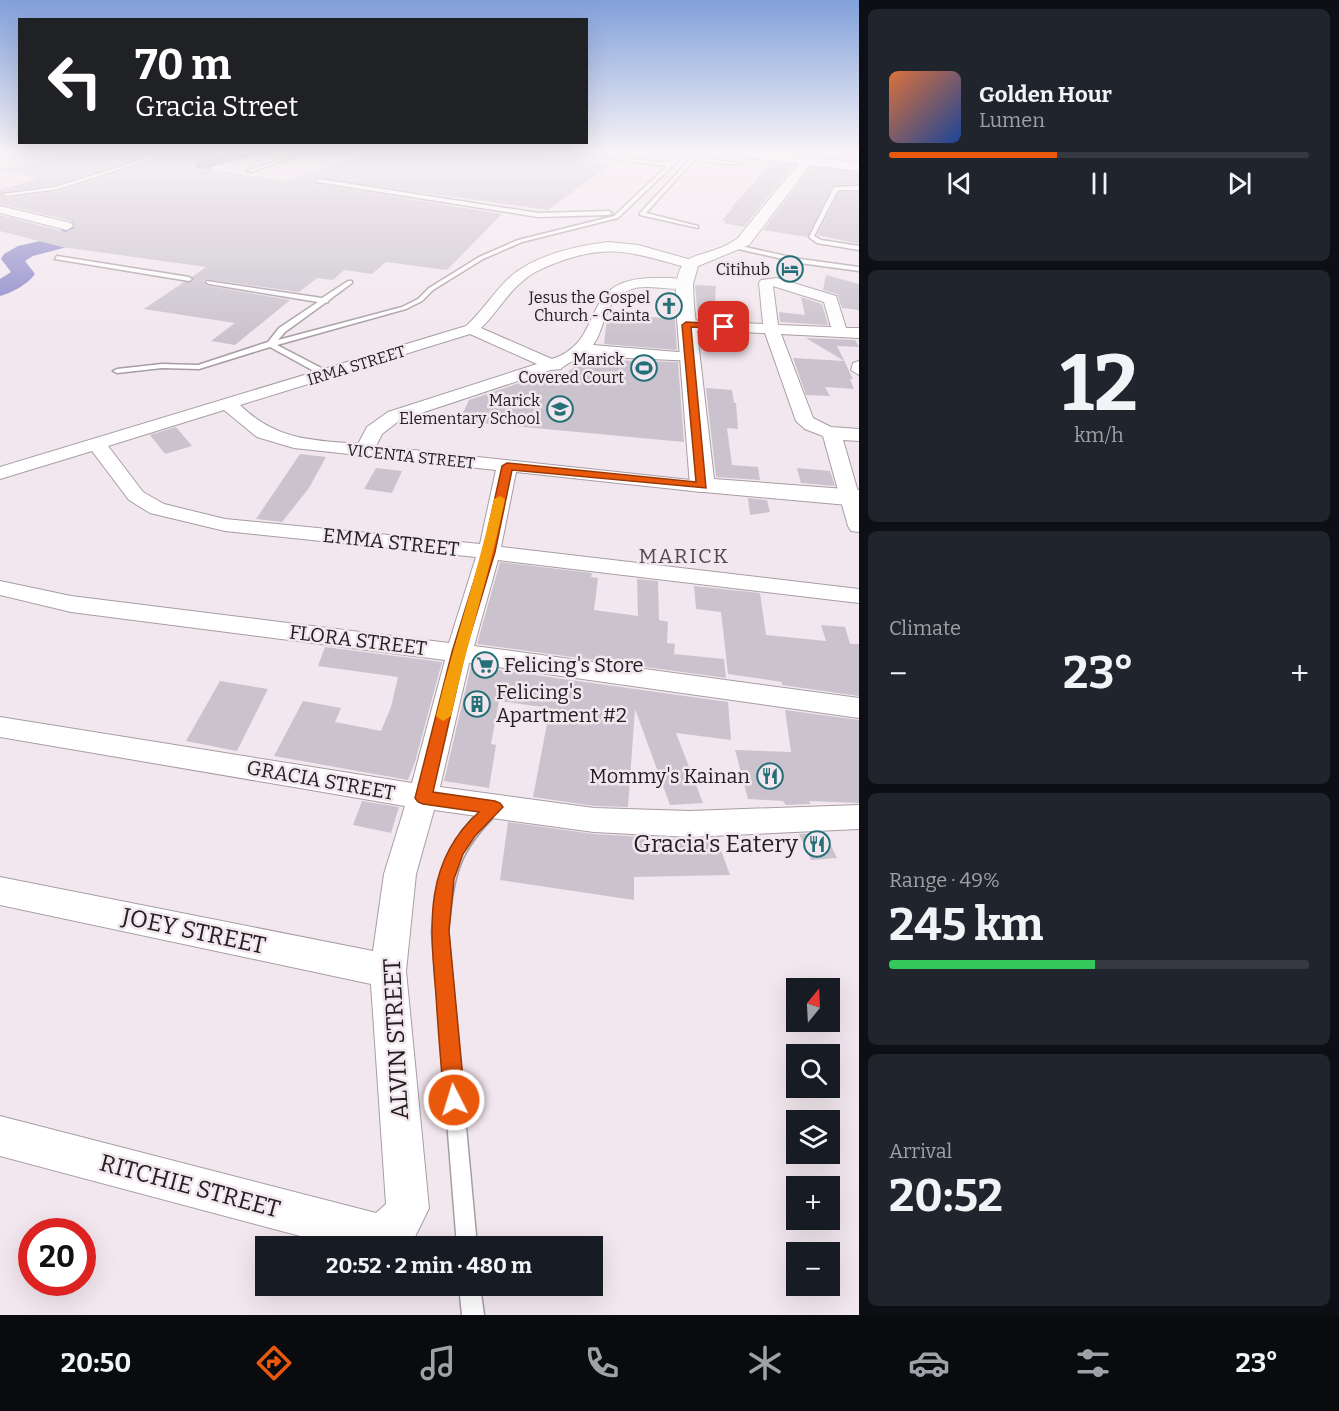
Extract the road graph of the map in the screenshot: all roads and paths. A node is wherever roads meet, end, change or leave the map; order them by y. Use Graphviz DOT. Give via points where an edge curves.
graph roads {
  1 [pos="21,214"];
  2 [pos="534,214"];
  3 [pos="556,214"];
  4 [pos="619,214"];
  5 [pos="644,214"];
  6 [pos="765,214"];
  7 [pos="822,214"];
  8 [pos="67,226"];
  9 [pos="696,227"];
  10 [pos="736,247"];
  11 [pos="859,248"];
  12 [pos="57,258"];
  13 [pos="859,269"];
  14 [pos="687,274"];
  15 [pos="189,279"];
  16 [pos="209,282"];
  17 [pos="350,282"];
  18 [pos="326,301"];
  19 [pos="686,325"];
  20 [pos="471,329"];
  21 [pos="771,329"];
  22 [pos="840,332"];
  23 [pos="859,333"];
  24 [pos="270,344"];
  25 [pos="582,348"];
  26 [pos="690,358"];
  27 [pos="555,366"];
  28 [pos="117,371"];
  29 [pos="326,374"];
  30 [pos="227,403"];
  31 [pos="832,434"];
  32 [pos="859,435"];
  33 [pos="96,444"];
  34 [pos="364,451"];
  35 [pos="507,466"];
  36 [pos="0,473"];
  37 [pos="702,486"];
  38 [pos="853,498"];
  39 [pos="859,526"];
  40 [pos="489,552"];
  41 [pos="0,588"];
  42 [pos="859,596"];
  43 [pos="459,652"];
  44 [pos="859,708"];
  45 [pos="0,727"];
  46 [pos="423,798"];
  47 [pos="495,807"];
  48 [pos="859,818"];
  49 [pos="0,891"];
  50 [pos="388,971"];
  51 [pos="0,1136"];
  52 [pos="380,1236"];
  53 [pos="466,1236"];
  54 [pos="471,1296"];
  55 [pos="473,1315"];
  1 -- 8 [label="street"];
  2 -- 3 [label="lane"];
  4 -- 24 [label="lane" via="520,241 481,258 404,308"];
  5 -- 9 [label="lane"];
  6 -- 10 [label="street"];
  7 -- 11 [label="lane" via="811,236 819,242"];
  10 -- 13 [label="lane"];
  10 -- 14 [label="street" via="713,253"];
  12 -- 15 [label="lane"];
  14 -- 19 [label="street"];
  14 -- 20 [label="street, IRMA STREET" via="626,246 589,247 523,273"];
  14 -- 25 [label="street" via="632,284 607,299 592,337"];
  16 -- 18 [label="lane"];
  17 -- 18 [label="lane"];
  18 -- 24 [label="lane" via="282,330"];
  19 -- 21 [label="street"];
  19 -- 26 [label="street"];
  20 -- 27 [label="street"];
  20 -- 29 [label="street, IRMA STREET"];
  21 -- 22 [label="street"];
  21 -- 22 [label="street" via="766,283 777,282 831,299"];
  21 -- 31 [label="street" via="805,421"];
  22 -- 23 [label="street"];
  24 -- 28 [label="lane" via="199,366"];
  24 -- 29 [label="lane"];
  25 -- 26 [label="street"];
  25 -- 27 [label="street"];
  26 -- 37 [label="street"];
  27 -- 34 [label="street" via="394,416 374,430"];
  29 -- 30 [label="street, IRMA STREET"];
  30 -- 33 [label="street, IRMA STREET"];
  30 -- 34 [label="street, VICENTA STREET" via="266,436"];
  31 -- 32 [label="street"];
  31 -- 38 [label="street"];
  33 -- 36 [label="street, IRMA STREET"];
  33 -- 40 [label="street, EMMA STREET" via="136,496 157,509 225,525"];
  34 -- 35 [label="street, VICENTA STREET"];
  35 -- 37 [label="street, VICENTA STREET"];
  35 -- 40 [label="street, ALVIN STREET"];
  37 -- 38 [label="street, VICENTA STREET"];
  38 -- 39 [label="street"];
  40 -- 42 [label="street, EMMA STREET"];
  40 -- 43 [label="street, ALVIN STREET"];
  41 -- 43 [label="street, FLORA STREET" via="71,604"];
  43 -- 44 [label="street, FLORA STREET"];
  43 -- 46 [label="street, ALVIN STREET"];
  45 -- 46 [label="street, GRACIA STREET"];
  46 -- 47 [label="street, GRACIA STREET"];
  46 -- 50 [label="street, ALVIN STREET" via="400,874"];
  47 -- 48 [label="street, GRACIA STREET" via="594,820 690,824"];
  47 -- 53 [label="lane" via="469,831 455,852 445,879 440,931"];
  49 -- 50 [label="street, JOEY STREET"];
  50 -- 52 [label="street, ALVIN STREET" via="408,1208 399,1224"];
  51 -- 52 [label="street, RITCHIE STREET"];
  54 -- 55 [label="lane"];
}
